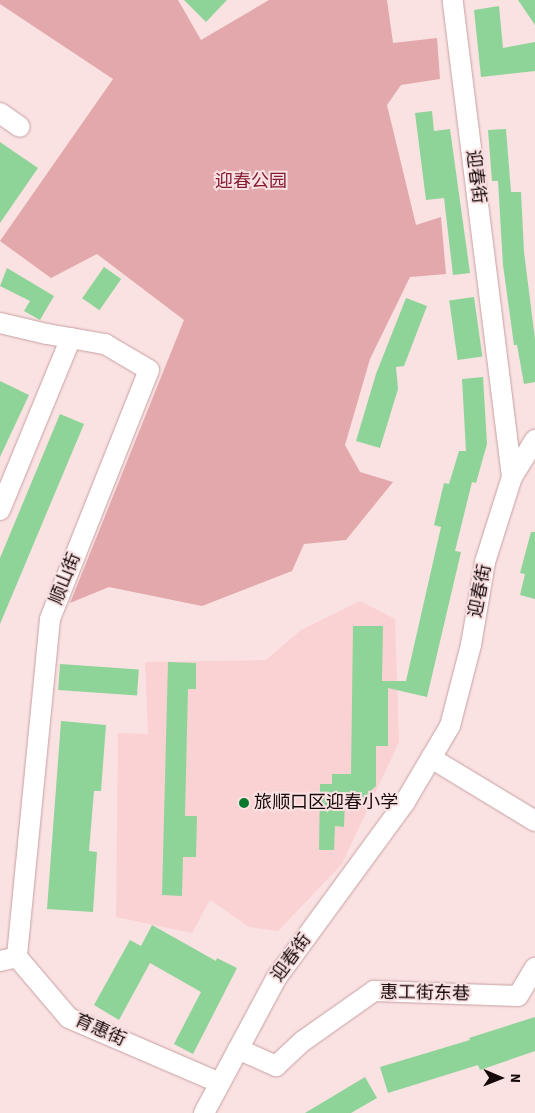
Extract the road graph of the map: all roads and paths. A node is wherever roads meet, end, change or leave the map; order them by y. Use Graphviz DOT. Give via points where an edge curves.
graph roads {
  1 [pos="453,0"];
  2 [pos="0,113"];
  3 [pos="20,127"];
  4 [pos="0,323"];
  5 [pos="71,338"];
  6 [pos="535,440"];
  7 [pos="512,477"];
  8 [pos="0,510"];
  9 [pos="430,758"];
  10 [pos="535,821"];
  11 [pos="8,959"];
  12 [pos="535,968"];
  13 [pos="238,1049"];
  14 [pos="220,1083"];
  15 [pos="204,1113"];
  1 -- 7 [label="street, 迎春街"];
  2 -- 3 [label="street"];
  4 -- 5 [label="street, 顺山街"];
  5 -- 8 [label="street"];
  5 -- 11 [label="street, 顺山街" via="105,344 149,370 50,619"];
  6 -- 7 [label="street"];
  7 -- 9 [label="street, 迎春街" via="485,562 471,645 450,726"];
  9 -- 10 [label="street"];
  9 -- 13 [label="street, 迎春街" via="405,802 277,977"];
  11 -- 14 [label="street, 育惠街" via="69,1018"];
  12 -- 13 [label="street, 惠工街东巷" via="518,996 374,992 303,1041 276,1066"];
  13 -- 14 [label="street, 迎春街"];
  14 -- 15 [label="street, 迎春街"];
}
